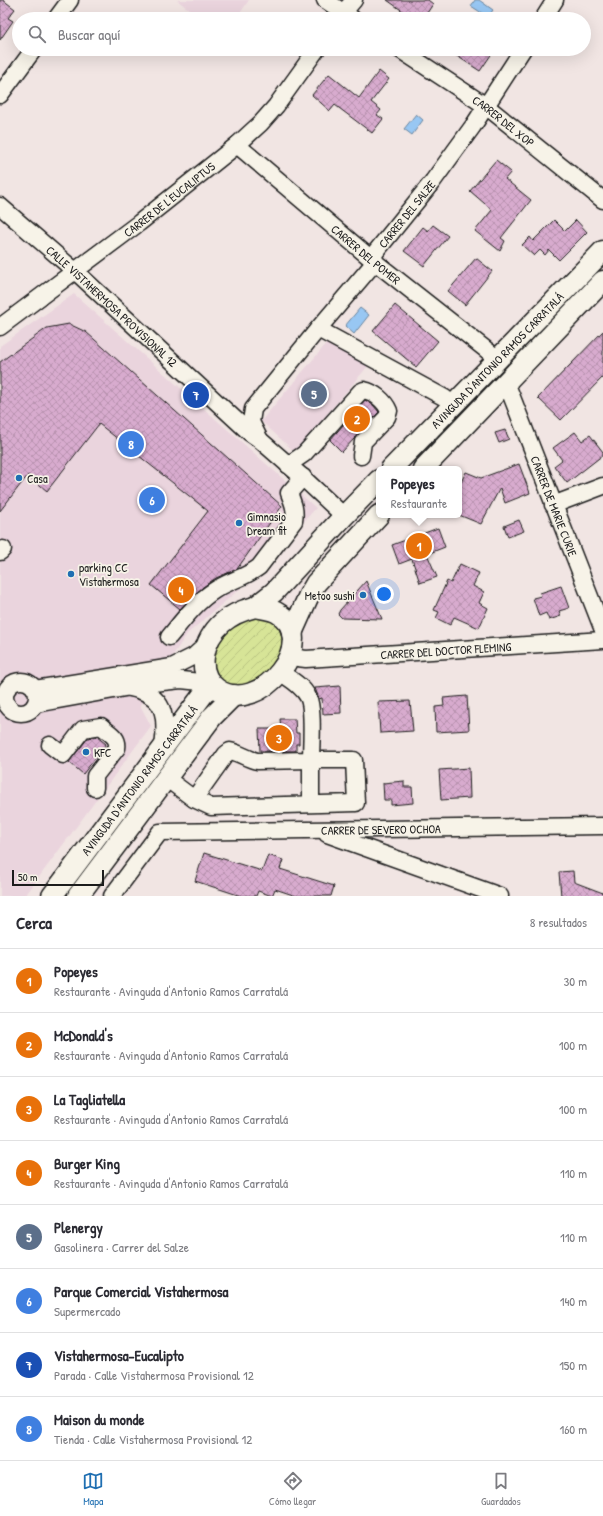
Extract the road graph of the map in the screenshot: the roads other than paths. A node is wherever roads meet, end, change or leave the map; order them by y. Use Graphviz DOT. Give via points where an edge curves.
graph roads {
  1 [pos="70,0"];
  2 [pos="325,0"];
  3 [pos="354,0"];
  4 [pos="555,0"];
  5 [pos="61,12"];
  6 [pos="339,12"];
  7 [pos="348,12"];
  8 [pos="547,12"];
  9 [pos="29,56"];
  10 [pos="312,56"];
  11 [pos="410,56"];
  12 [pos="518,56"];
  13 [pos="0,95"];
  14 [pos="486,106"];
  15 [pos="237,145"];
  16 [pos="603,200"];
  17 [pos="0,206"];
  18 [pos="603,251"];
  19 [pos="375,262"];
  20 [pos="75,271"];
  21 [pos="603,281"];
  22 [pos="0,327"];
  23 [pos="318,329"];
  24 [pos="498,359"];
  25 [pos="506,382"];
  26 [pos="444,398"];
  27 [pos="223,407"];
  28 [pos="253,409"];
  29 [pos="260,440"];
  30 [pos="361,456"];
  31 [pos="288,465"];
  32 [pos="393,466"];
  33 [pos="426,466"];
  34 [pos="303,477"];
  35 [pos="376,483"];
  36 [pos="603,486"];
  37 [pos="553,505"];
  38 [pos="344,516"];
  39 [pos="376,518"];
  40 [pos="255,607"];
  41 [pos="603,630"];
  42 [pos="292,633"];
  43 [pos="169,637"];
  44 [pos="603,640"];
  45 [pos="206,646"];
  46 [pos="290,654"];
  47 [pos="280,672"];
  48 [pos="211,683"];
  49 [pos="126,687"];
  50 [pos="5,688"];
  51 [pos="35,696"];
  52 [pos="234,696"];
  53 [pos="6,710"];
  54 [pos="50,745"];
  55 [pos="163,748"];
  56 [pos="311,760"];
  57 [pos="166,778"];
  58 [pos="95,788"];
  59 [pos="194,799"];
  60 [pos="311,803"];
  61 [pos="603,826"];
  62 [pos="318,831"];
  63 [pos="52,896"];
  64 [pos="78,896"];
  65 [pos="112,896"];
  66 [pos="500,896"];
  1 -- 5 [label="street"];
  2 -- 6 [label="street"];
  3 -- 7 [label="street"];
  4 -- 8 [label="street"];
  9 -- 13 [label="street"];
  10 -- 15 [label="street, CARRER DE L'EUCALIPTUS" via="262,123"];
  11 -- 14 [label="street, CARRER DEL XOP"];
  12 -- 14 [label="street, CARRER DEL SALZE"];
  14 -- 16 [label="street, CARRER DEL XOP"];
  14 -- 19 [label="street, CARRER DEL SALZE" via="433,181 374,254"];
  15 -- 19 [label="street, CARRER DEL POMER"];
  15 -- 20 [label="street, CARRER DE L'EUCALIPTUS"];
  17 -- 20 [label="street, CALLE VISTAHERMOSA PROVISIONAL 12"];
  18 -- 24 [label="main road, AVINGUDA D'ANTONIO RAMOS CARRATALÁ"];
  19 -- 23 [label="street, CARRER DEL SALZE"];
  19 -- 24 [label="street, CARRER DEL POMER"];
  20 -- 22 [label="street, CARRER DE L'EUCALIPTUS"];
  20 -- 27 [label="street, CALLE VISTAHERMOSA PROVISIONAL 12"];
  21 -- 25 [label="main road, AVINGUDA D'ANTONIO RAMOS CARRATALÁ"];
  23 -- 26 [label="street"];
  23 -- 28 [label="street, CARRER DEL SALZE"];
  24 -- 32 [label="main road, AVINGUDA D'ANTONIO RAMOS CARRATALÁ"];
  25 -- 33 [label="main road, AVINGUDA D'ANTONIO RAMOS CARRATALÁ"];
  25 -- 37 [label="street, CARRER DE MARIE CURIE"];
  27 -- 28 [label="street, CALLE VISTAHERMOSA PROVISIONAL 12" via="235,413"];
  27 -- 29 [label="street, CALLE VISTAHERMOSA PROVISIONAL 12"];
  28 -- 29 [label="street, CALLE VISTAHERMOSA PROVISIONAL 12" via="251,422"];
  29 -- 31 [label="street, CALLE VISTAHERMOSA PROVISIONAL 12"];
  30 -- 31 [label="street" via="363,442 387,417 389,411 387,405 370,391 364,390 304,454"];
  31 -- 34 [label="street, CALLE VISTAHERMOSA PROVISIONAL 12"];
  34 -- 38 [label="street, CALLE VISTAHERMOSA PROVISIONAL 12"];
  34 -- 43 [label="street" via="289,493 294,507 294,521 259,567 219,587 203,599 193,607"];
  35 -- 38 [label="main road"];
  36 -- 37 [label="street"];
  37 -- 41 [label="street, CARRER DE MARIE CURIE"];
  38 -- 40 [label="main road" via="274,592"];
  39 -- 42 [label="main road" via="316,583"];
  40 -- 42 [label="main road" via="278,613 284,618"];
  40 -- 45 [label="main road" via="233,615 222,623"];
  42 -- 46 [label="main road"];
  44 -- 46 [label="street, CARRER DEL DOCTOR FLEMING" via="306,659"];
  45 -- 48 [label="main road" via="203,663 206,677"];
  45 -- 51 [label="street" via="194,656 172,667"];
  46 -- 47 [label="main road"];
  47 -- 52 [label="main road" via="256,691"];
  47 -- 56 [label="street" via="296,683 308,697 311,708"];
  48 -- 49 [label="street" via="181,680"];
  48 -- 52 [label="main road" via="224,694"];
  48 -- 55 [label="main road, AVINGUDA D'ANTONIO RAMOS CARRATALÁ"];
  49 -- 51 [label="street"];
  49 -- 55 [label="street" via="147,693 156,700 163,711 166,728"];
  50 -- 51 [label="street" via="19,681 25,682 30,684"];
  50 -- 53 [label="street" via="5,702 8,707"];
  51 -- 53 [label="street" via="28,712 22,714"];
  52 -- 57 [label="main road, AVINGUDA D'ANTONIO RAMOS CARRATALÁ" via="212,716"];
  54 -- 58 [label="street" via="63,755 83,729 101,726 116,738 117,748 95,776"];
  55 -- 63 [label="main road, AVINGUDA D'ANTONIO RAMOS CARRATALÁ"];
  56 -- 59 [label="street" via="257,761 230,751"];
  56 -- 60 [label="street"];
  56 -- 60 [label="street" via="354,760 356,803"];
  57 -- 59 [label="street"];
  57 -- 64 [label="main road, AVINGUDA D'ANTONIO RAMOS CARRATALÁ"];
  59 -- 60 [label="street" via="211,807"];
  61 -- 62 [label="street, CARRER DE SEVERO OCHOA"];
  62 -- 65 [label="street, CARRER DE SEVERO OCHOA" via="160,832"];
  62 -- 66 [label="street"];
}
